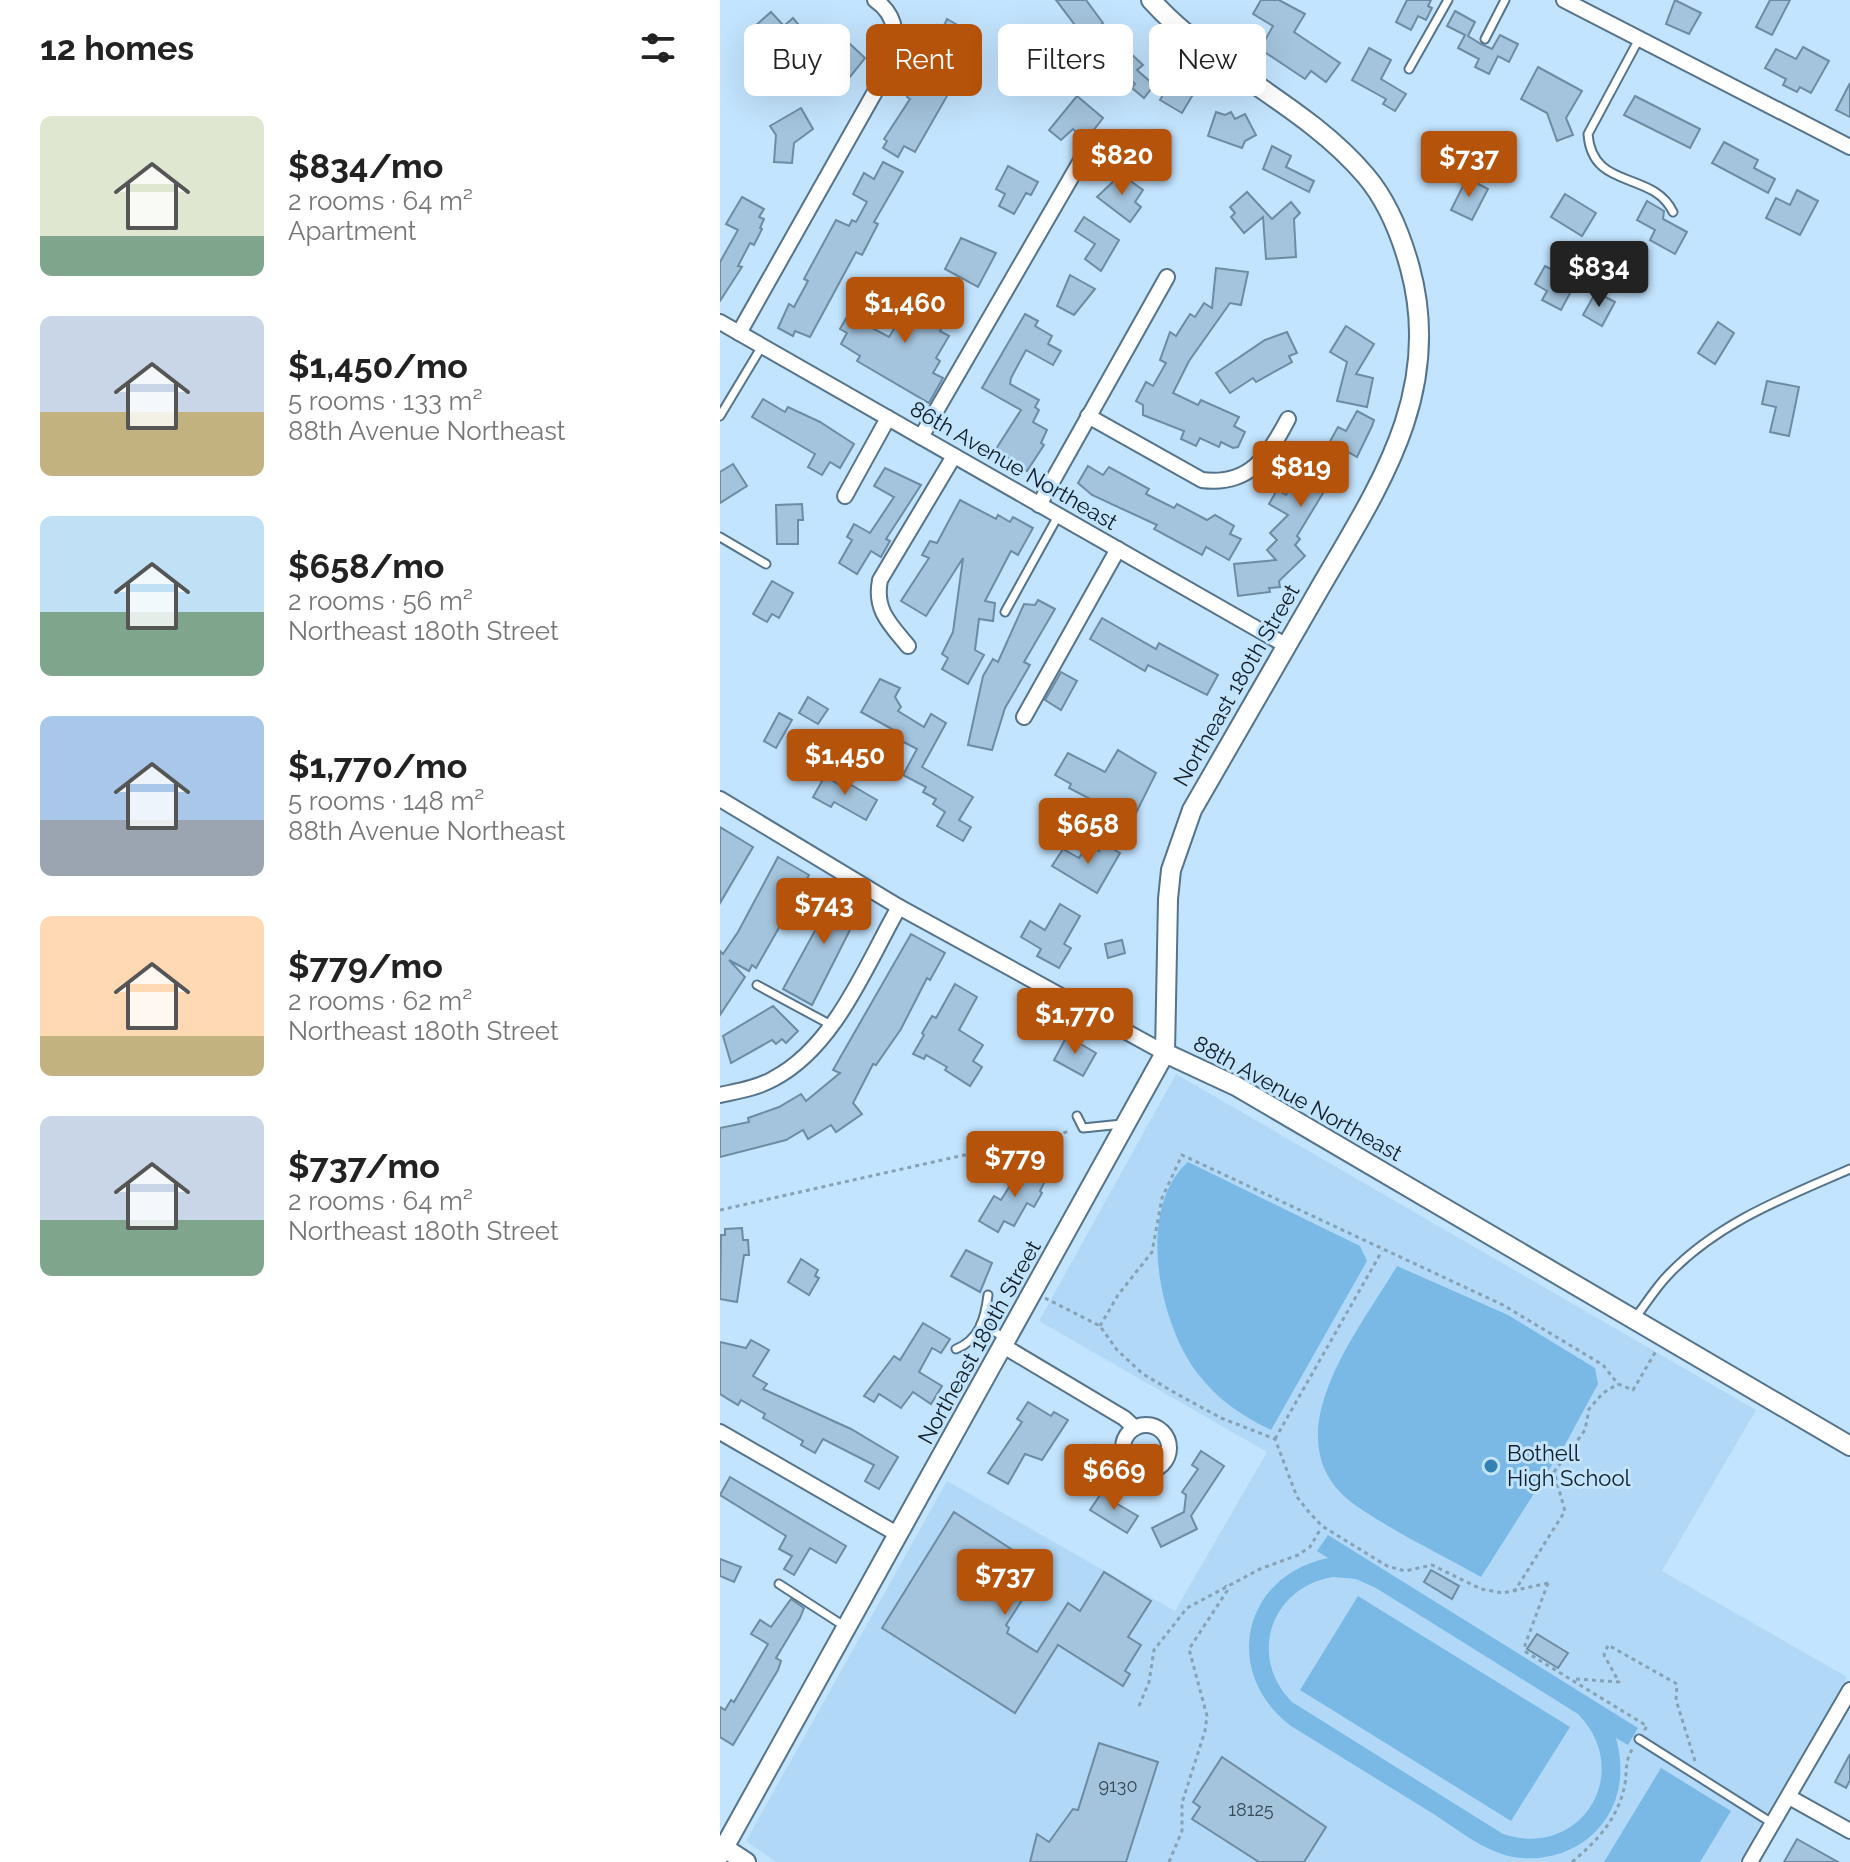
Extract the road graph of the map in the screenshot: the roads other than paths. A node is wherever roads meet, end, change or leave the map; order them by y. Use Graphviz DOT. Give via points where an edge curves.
graph roads {
  1 [pos="875,0"];
  2 [pos="1151,0"];
  3 [pos="1448,0"];
  4 [pos="1505,0"];
  5 [pos="1564,0"];
  6 [pos="1485,39"];
  7 [pos="1639,39"];
  8 [pos="1409,69"];
  9 [pos="1850,147"];
  10 [pos="1083,157"];
  11 [pos="1673,212"];
  12 [pos="1167,277"];
  13 [pos="720,322"];
  14 [pos="739,333"];
  15 [pos="762,346"];
  16 [pos="720,416"];
  17 [pos="1088,416"];
  18 [pos="888,418"];
  19 [pos="1288,419"];
  20 [pos="921,437"];
  21 [pos="954,456"];
  22 [pos="845,496"];
  23 [pos="1039,505"];
  24 [pos="1058,516"];
  25 [pos="720,537"];
  26 [pos="1118,549"];
  27 [pos="766,564"];
  28 [pos="1005,612"];
  29 [pos="908,646"];
  30 [pos="1287,646"];
  31 [pos="1024,717"];
  32 [pos="720,799"];
  33 [pos="899,907"];
  34 [pos="757,985"];
  35 [pos="831,1025"];
  36 [pos="1165,1053"];
  37 [pos="720,1095"];
  38 [pos="1077,1116"];
  39 [pos="1129,1124"];
  40 [pos="1850,1169"];
  41 [pos="988,1295"];
  42 [pos="1634,1320"];
  43 [pos="981,1324"];
  44 [pos="1007,1344"];
  45 [pos="956,1349"];
  46 [pos="1135,1428"];
  47 [pos="720,1432"];
  48 [pos="1850,1446"];
  49 [pos="897,1534"];
  50 [pos="779,1584"];
  51 [pos="845,1627"];
  52 [pos="1850,1690"];
  53 [pos="1639,1739"];
  54 [pos="1789,1797"];
  55 [pos="1773,1824"];
  56 [pos="1850,1831"];
  57 [pos="721,1849"];
  58 [pos="746,1862"];
  59 [pos="1750,1862"];
  1 -- 14 [label="street" via="891,16 895,29 889,67"];
  2 -- 30 [label="street, Northeast 180th Street" via="1195,41 1344,151 1385,202 1418,296 1418,379 1410,413 1385,473"];
  3 -- 8 [label="lane"];
  4 -- 6 [label="lane"];
  5 -- 7 [label="street"];
  7 -- 9 [label="street"];
  7 -- 11 [label="lane" via="1588,134 1589,150 1597,165 1659,192"];
  10 -- 20 [label="street"];
  12 -- 17 [label="street"];
  13 -- 14 [label="street, 86th Avenue Northeast"];
  14 -- 15 [label="street, 86th Avenue Northeast"];
  15 -- 16 [label="lane"];
  15 -- 18 [label="street, 86th Avenue Northeast"];
  17 -- 19 [label="street" via="1202,480 1223,483 1248,472 1272,449"];
  17 -- 23 [label="street"];
  18 -- 20 [label="street, 86th Avenue Northeast"];
  18 -- 22 [label="street"];
  20 -- 21 [label="street, 86th Avenue Northeast"];
  21 -- 23 [label="street, 86th Avenue Northeast"];
  21 -- 29 [label="street" via="880,580 880,612"];
  23 -- 24 [label="street, 86th Avenue Northeast"];
  24 -- 26 [label="street, 86th Avenue Northeast"];
  24 -- 28 [label="lane"];
  25 -- 27 [label="lane"];
  26 -- 30 [label="street, 86th Avenue Northeast"];
  26 -- 31 [label="street"];
  30 -- 36 [label="street, Northeast 180th Street" via="1192,810 1171,870"];
  32 -- 33 [label="street, 88th Avenue Northeast"];
  33 -- 35 [label="street"];
  33 -- 36 [label="street, 88th Avenue Northeast"];
  34 -- 35 [label="lane"];
  35 -- 37 [label="street" via="801,1060 773,1079"];
  36 -- 39 [label="street, Northeast 180th Street"];
  36 -- 42 [label="street, 88th Avenue Northeast" via="1236,1086"];
  38 -- 39 [label="lane" via="1083,1128"];
  39 -- 44 [label="street, Northeast 180th Street"];
  40 -- 42 [label="lane" via="1748,1214 1707,1241 1668,1274"];
  41 -- 43 [label="lane"];
  42 -- 48 [label="street, 88th Avenue Northeast"];
  43 -- 44 [label="lane"];
  43 -- 45 [label="lane" via="969,1344"];
  44 -- 46 [label="street"];
  44 -- 49 [label="street, Northeast 180th Street"];
  47 -- 49 [label="street"];
  49 -- 51 [label="street, Northeast 180th Street"];
  50 -- 51 [label="lane"];
  51 -- 57 [label="street, Northeast 180th Street"];
  52 -- 54 [label="street"];
  53 -- 55 [label="lane"];
  54 -- 55 [label="street"];
  54 -- 56 [label="street"];
  55 -- 59 [label="street"];
  57 -- 58 [label="street"];
}
